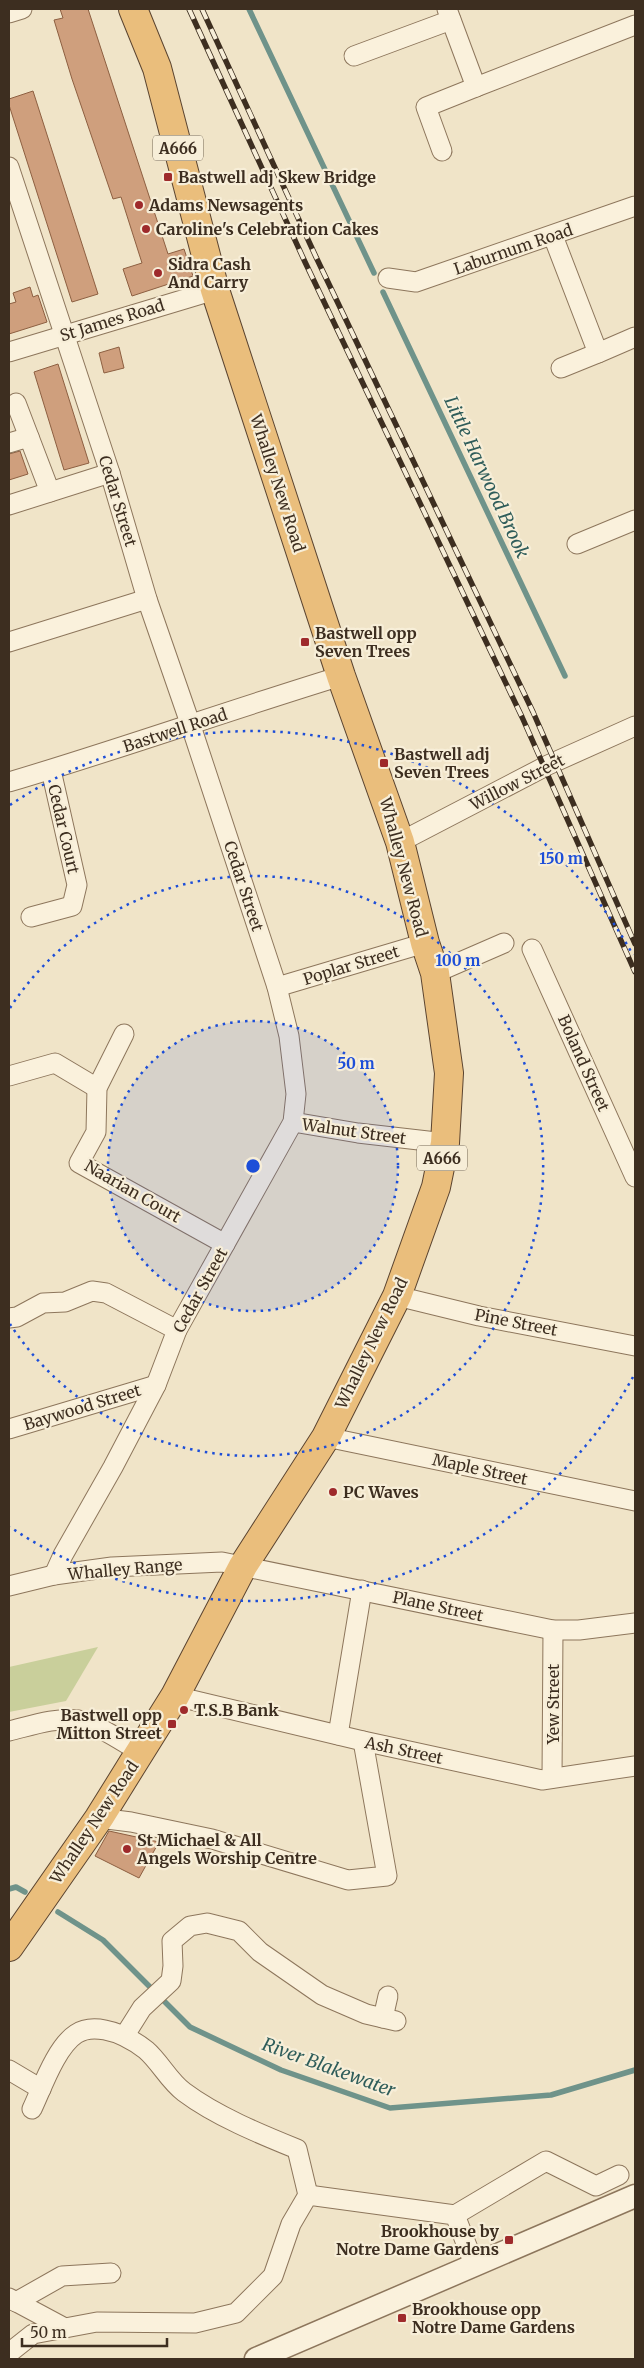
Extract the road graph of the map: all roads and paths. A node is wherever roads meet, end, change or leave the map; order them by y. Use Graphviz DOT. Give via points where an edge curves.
graph roads {
  1 [pos="22,9"];
  2 [pos="133,9"];
  3 [pos="9,12"];
  4 [pos="449,14"];
  5 [pos="635,25"];
  6 [pos="354,56"];
  7 [pos="476,87"];
  8 [pos="442,151"];
  9 [pos="9,167"];
  10 [pos="13,194"];
  11 [pos="635,206"];
  12 [pos="553,236"];
  13 [pos="388,278"];
  14 [pos="216,290"];
  15 [pos="64,334"];
  16 [pos="635,337"];
  17 [pos="9,352"];
  18 [pos="598,353"];
  19 [pos="560,368"];
  20 [pos="16,403"];
  21 [pos="29,437"];
  22 [pos="9,443"];
  23 [pos="110,473"];
  24 [pos="50,492"];
  25 [pos="9,505"];
  26 [pos="635,520"];
  27 [pos="577,544"];
  28 [pos="147,599"];
  29 [pos="9,642"];
  30 [pos="341,676"];
  31 [pos="192,726"];
  32 [pos="635,726"];
  33 [pos="51,770"];
  34 [pos="9,782"];
  35 [pos="400,842"];
  36 [pos="31,917"];
  37 [pos="425,943"];
  38 [pos="504,943"];
  39 [pos="532,949"];
  40 [pos="435,973"];
  41 [pos="277,987"];
  42 [pos="124,1034"];
  43 [pos="9,1076"];
  44 [pos="97,1088"];
  45 [pos="293,1122"];
  46 [pos="446,1143"];
  47 [pos="635,1177"];
  48 [pos="225,1244"];
  49 [pos="397,1296"];
  50 [pos="9,1318"];
  51 [pos="177,1330"];
  52 [pos="635,1346"];
  53 [pos="156,1385"];
  54 [pos="9,1429"];
  55 [pos="326,1437"];
  56 [pos="635,1502"];
  57 [pos="243,1566"];
  58 [pos="54,1576"];
  59 [pos="9,1586"];
  60 [pos="362,1590"];
  61 [pos="635,1623"];
  62 [pos="553,1630"];
  63 [pos="175,1696"];
  64 [pos="9,1731"];
  65 [pos="338,1735"];
  66 [pos="363,1741"];
  67 [pos="140,1752"];
  68 [pos="635,1766"];
  69 [pos="552,1778"];
  70 [pos="99,1818"];
  71 [pos="9,1947"];
  72 [pos="388,1996"];
  73 [pos="125,2035"];
  74 [pos="9,2070"];
  75 [pos="41,2089"];
  76 [pos="32,2109"];
  77 [pos="619,2176"];
  78 [pos="308,2195"];
  79 [pos="635,2196"];
  80 [pos="455,2215"];
  81 [pos="474,2264"];
  82 [pos="112,2273"];
  83 [pos="13,2300"];
  84 [pos="66,2328"];
  85 [pos="9,2353"];
  86 [pos="266,2357"];
  1 -- 3 [label="street"];
  2 -- 14 [label="highway, Whalley New Road / A666" via="157,68"];
  4 -- 6 [label="street"];
  4 -- 7 [label="street"];
  5 -- 7 [label="street"];
  7 -- 8 [label="street" via="426,107"];
  9 -- 10 [label="street, Cedar Street"];
  10 -- 15 [label="street, Cedar Street"];
  11 -- 12 [label="street, Laburnum Road"];
  12 -- 13 [label="street, Laburnum Road" via="416,282"];
  12 -- 18 [label="street"];
  14 -- 15 [label="street, St James Road"];
  14 -- 30 [label="highway, Whalley New Road / A666"];
  15 -- 17 [label="street, St James Road"];
  15 -- 23 [label="street, Cedar Street"];
  16 -- 18 [label="street"];
  18 -- 19 [label="street"];
  20 -- 21 [label="street"];
  21 -- 22 [label="street"];
  21 -- 24 [label="street"];
  23 -- 24 [label="street"];
  23 -- 28 [label="street, Cedar Street"];
  24 -- 25 [label="street"];
  26 -- 27 [label="street"];
  28 -- 29 [label="street"];
  28 -- 31 [label="street, Cedar Street"];
  30 -- 31 [label="street, Bastwell Road"];
  30 -- 35 [label="highway, Whalley New Road / A666"];
  31 -- 33 [label="street, Bastwell Road"];
  31 -- 41 [label="street, Cedar Street"];
  32 -- 35 [label="street, Willow Street" via="548,765"];
  33 -- 34 [label="street, Bastwell Road"];
  33 -- 36 [label="street, Cedar Court" via="77,886 72,906"];
  35 -- 37 [label="highway, Whalley New Road / A666"];
  37 -- 40 [label="highway, Whalley New Road / A666"];
  37 -- 41 [label="street, Poplar Street"];
  38 -- 40 [label="street"];
  39 -- 47 [label="street, Boland Street"];
  40 -- 46 [label="highway, Whalley New Road / A666" via="449,1073"];
  41 -- 45 [label="street, Cedar Street" via="290,1036 296,1094"];
  42 -- 44 [label="street, Naarian Court"];
  43 -- 44 [label="street" via="55,1063"];
  44 -- 48 [label="street, Naarian Court" via="96,1132 79,1163"];
  45 -- 46 [label="street, Walnut Street"];
  45 -- 48 [label="street, Cedar Street"];
  46 -- 49 [label="highway, Whalley New Road / A666" via="436,1187"];
  48 -- 51 [label="street, Cedar Street"];
  49 -- 52 [label="street, Pine Street" via="479,1316"];
  49 -- 55 [label="highway, Whalley New Road / A666"];
  50 -- 51 [label="street" via="42,1303 65,1302 92,1291 106,1293"];
  51 -- 53 [label="street, Cedar Street"];
  53 -- 54 [label="street, Baywood Street"];
  53 -- 58 [label="street, Cedar Street"];
  55 -- 56 [label="street, Maple Street"];
  55 -- 57 [label="highway, Whalley New Road / A666"];
  57 -- 58 [label="street, Whalley Range" via="222,1562 162,1564 112,1567"];
  57 -- 60 [label="street, Plane Street"];
  57 -- 63 [label="highway, Whalley New Road / A666"];
  58 -- 59 [label="street, Whalley Range"];
  60 -- 62 [label="street, Plane Street"];
  60 -- 65 [label="street"];
  61 -- 62 [label="street, Plane Street"];
  62 -- 69 [label="street, Yew Street"];
  63 -- 65 [label="street, Ash Street"];
  63 -- 67 [label="highway, Whalley New Road / A666"];
  64 -- 67 [label="street" via="62,1720 79,1720"];
  65 -- 66 [label="street, Ash Street"];
  66 -- 69 [label="street, Ash Street" via="542,1780"];
  66 -- 70 [label="street" via="387,1876 348,1880 212,1839"];
  67 -- 70 [label="highway, Whalley New Road / A666"];
  68 -- 69 [label="street, Ash Street"];
  70 -- 71 [label="highway, Whalley New Road / A666"];
  72 -- 73 [label="street" via="390,2019 366,2014 322,1995 260,1952 239,1931 207,1923 190,1926 172,1941 171,1981 142,2008"];
  73 -- 75 [label="street" via="98,2029 77,2033 61,2049"];
  73 -- 78 [label="street" via="146,2050 184,2092 248,2129 297,2149"];
  74 -- 75 [label="street"];
  75 -- 76 [label="street"];
  77 -- 80 [label="street" via="596,2186 546,2161"];
  78 -- 80 [label="street"];
  78 -- 84 [label="street" via="291,2224 273,2276 236,2313 195,2323 97,2322"];
  79 -- 81 [label="street"];
  80 -- 81 [label="street"];
  81 -- 86 [label="street"];
  82 -- 83 [label="street" via="62,2276"];
  83 -- 84 [label="street"];
  84 -- 85 [label="street" via="33,2334"];
}
